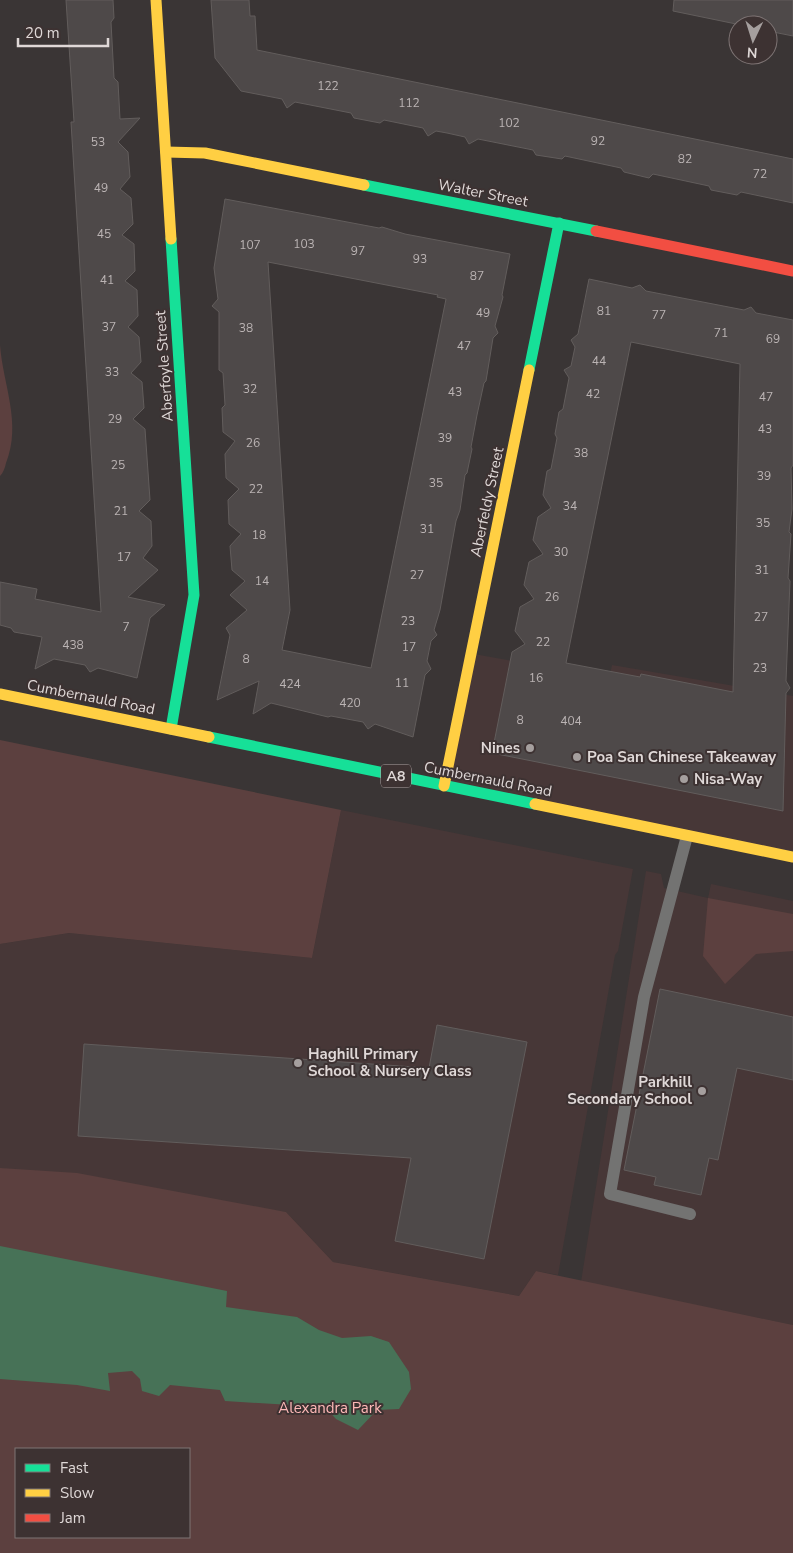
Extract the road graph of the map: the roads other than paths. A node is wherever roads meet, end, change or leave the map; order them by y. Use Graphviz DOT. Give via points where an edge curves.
graph roads {
  1 [pos="156,0"];
  2 [pos="166,152"];
  3 [pos="559,223"];
  4 [pos="793,271"];
  5 [pos="0,694"];
  6 [pos="171,729"];
  7 [pos="444,786"];
  8 [pos="687,836"];
  9 [pos="793,857"];
  10 [pos="690,1214"];
  1 -- 2 [label="street, Aberfoyle Street"];
  2 -- 3 [label="street, Walter Street" via="205,153"];
  2 -- 6 [label="street, Aberfoyle Street" via="194,595"];
  3 -- 4 [label="street, Walter Street"];
  3 -- 7 [label="street, Aberfeldy Street"];
  5 -- 6 [label="street, Cumbernauld Road / A8"];
  6 -- 7 [label="street, Cumbernauld Road / A8"];
  7 -- 8 [label="street, Cumbernauld Road / A8"];
  8 -- 9 [label="street, Cumbernauld Road / A8"];
  8 -- 10 [label="lane" via="644,997 610,1194"];
}
